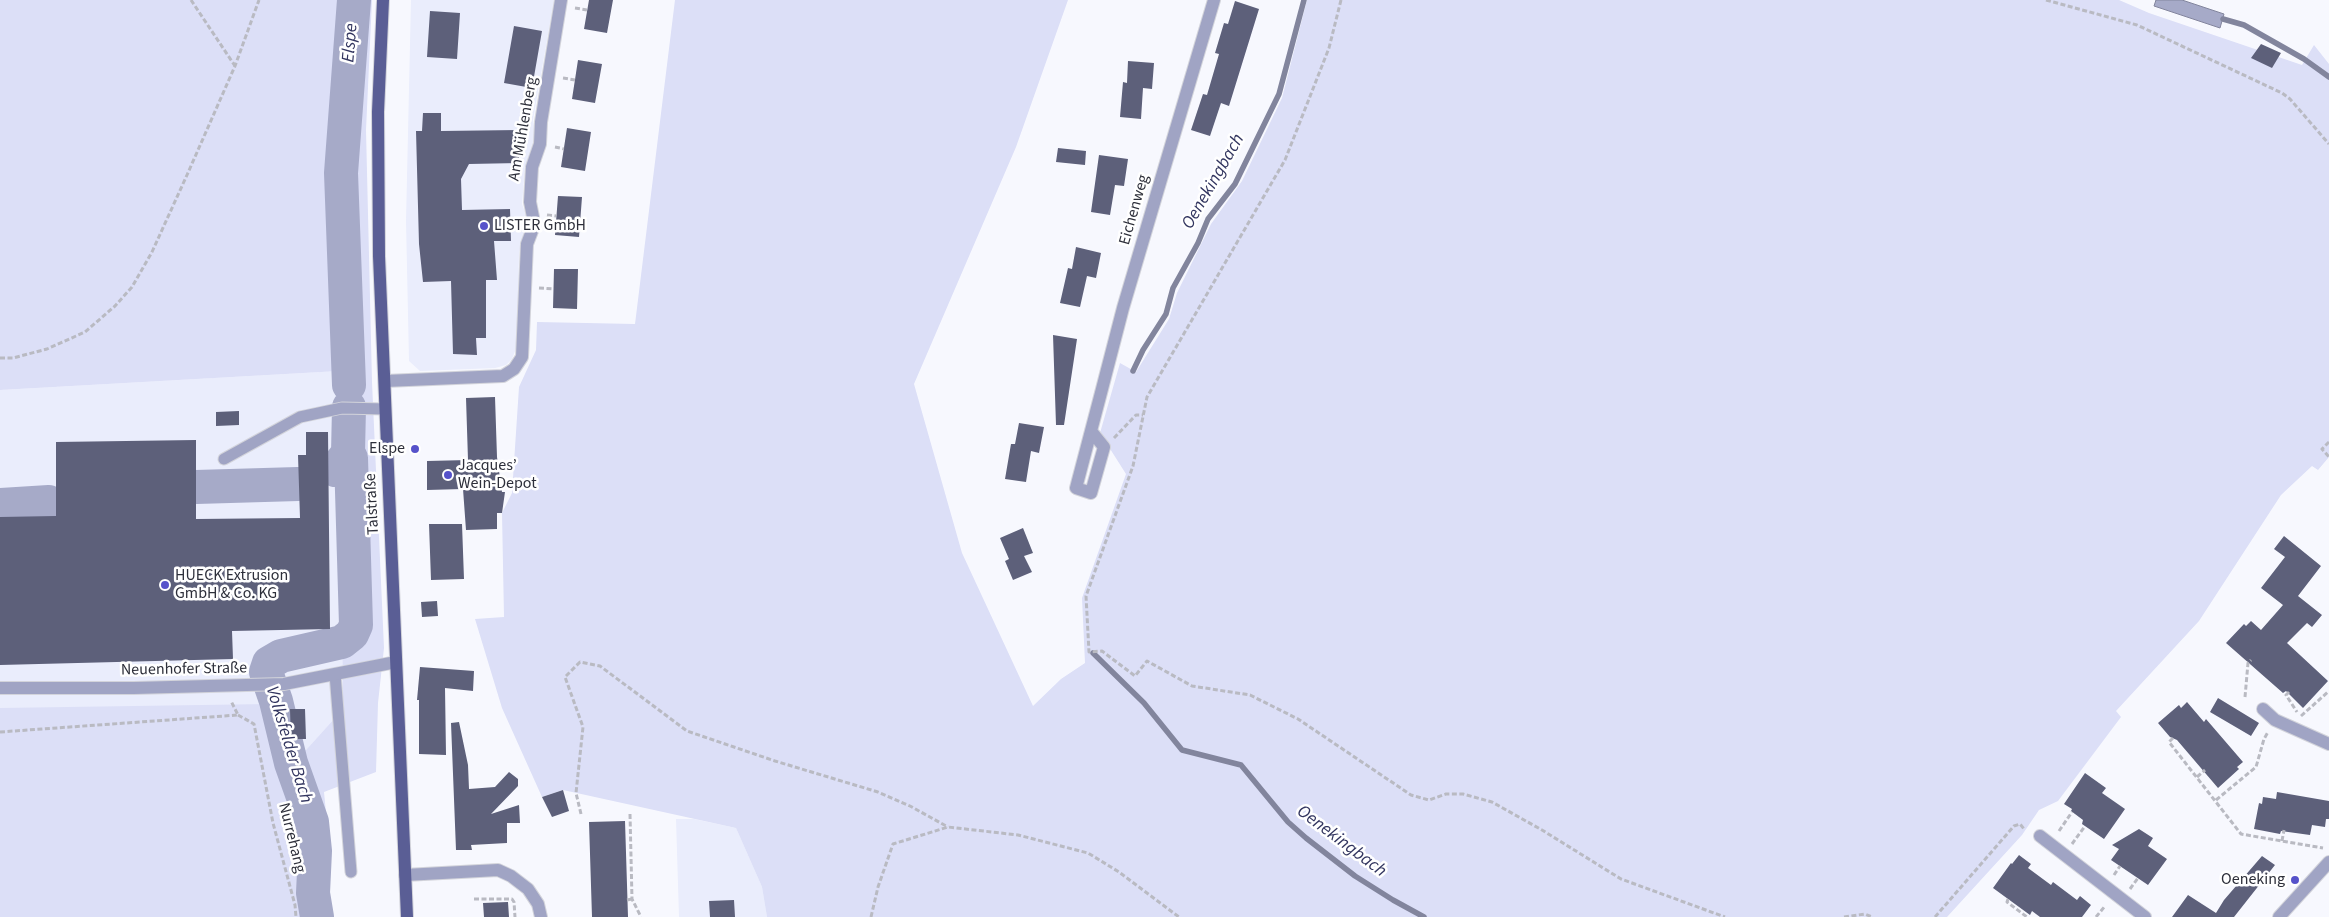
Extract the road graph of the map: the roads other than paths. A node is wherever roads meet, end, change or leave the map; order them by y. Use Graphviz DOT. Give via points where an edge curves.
graph roads {
  1 [pos="383,0"];
  2 [pos="561,0"];
  3 [pos="1214,0"];
  4 [pos="384,381"];
  5 [pos="385,409"];
  6 [pos="1091,431"];
  7 [pos="224,459"];
  8 [pos="396,662"];
  9 [pos="335,674"];
  10 [pos="0,688"];
  11 [pos="2263,709"];
  12 [pos="2329,744"];
  13 [pos="2045,840"];
  14 [pos="2329,862"];
  15 [pos="351,872"];
  16 [pos="405,874"];
  17 [pos="406,917"];
  18 [pos="541,917"];
  19 [pos="2145,917"];
  20 [pos="2279,917"];
  1 -- 4 [label="main road, Talstraße" via="378,186"];
  2 -- 4 [label="street, Am Mühlenberg" via="540,144 532,167 530,202 533,217 527,244 522,357 504,376"];
  3 -- 6 [label="street, Eichenweg" via="1123,308"];
  4 -- 5 [label="main road, Talstraße"];
  5 -- 7 [label="lane" via="342,408 300,417"];
  5 -- 8 [label="main road, Talstraße"];
  6 -- 6 [label="street, Eichenweg" via="1104,447 1091,493 1076,488"];
  8 -- 9 [label="street, Neuenhofer Straße"];
  8 -- 16 [label="main road, Talstraße"];
  9 -- 10 [label="street, Neuenhofer Straße" via="284,684"];
  9 -- 15 [label="lane"];
  11 -- 12 [label="street" via="2275,720"];
  13 -- 19 [label="street"];
  14 -- 20 [label="street"];
  16 -- 17 [label="main road, Talstraße"];
  16 -- 18 [label="street" via="498,870 528,889 538,904"];
}
